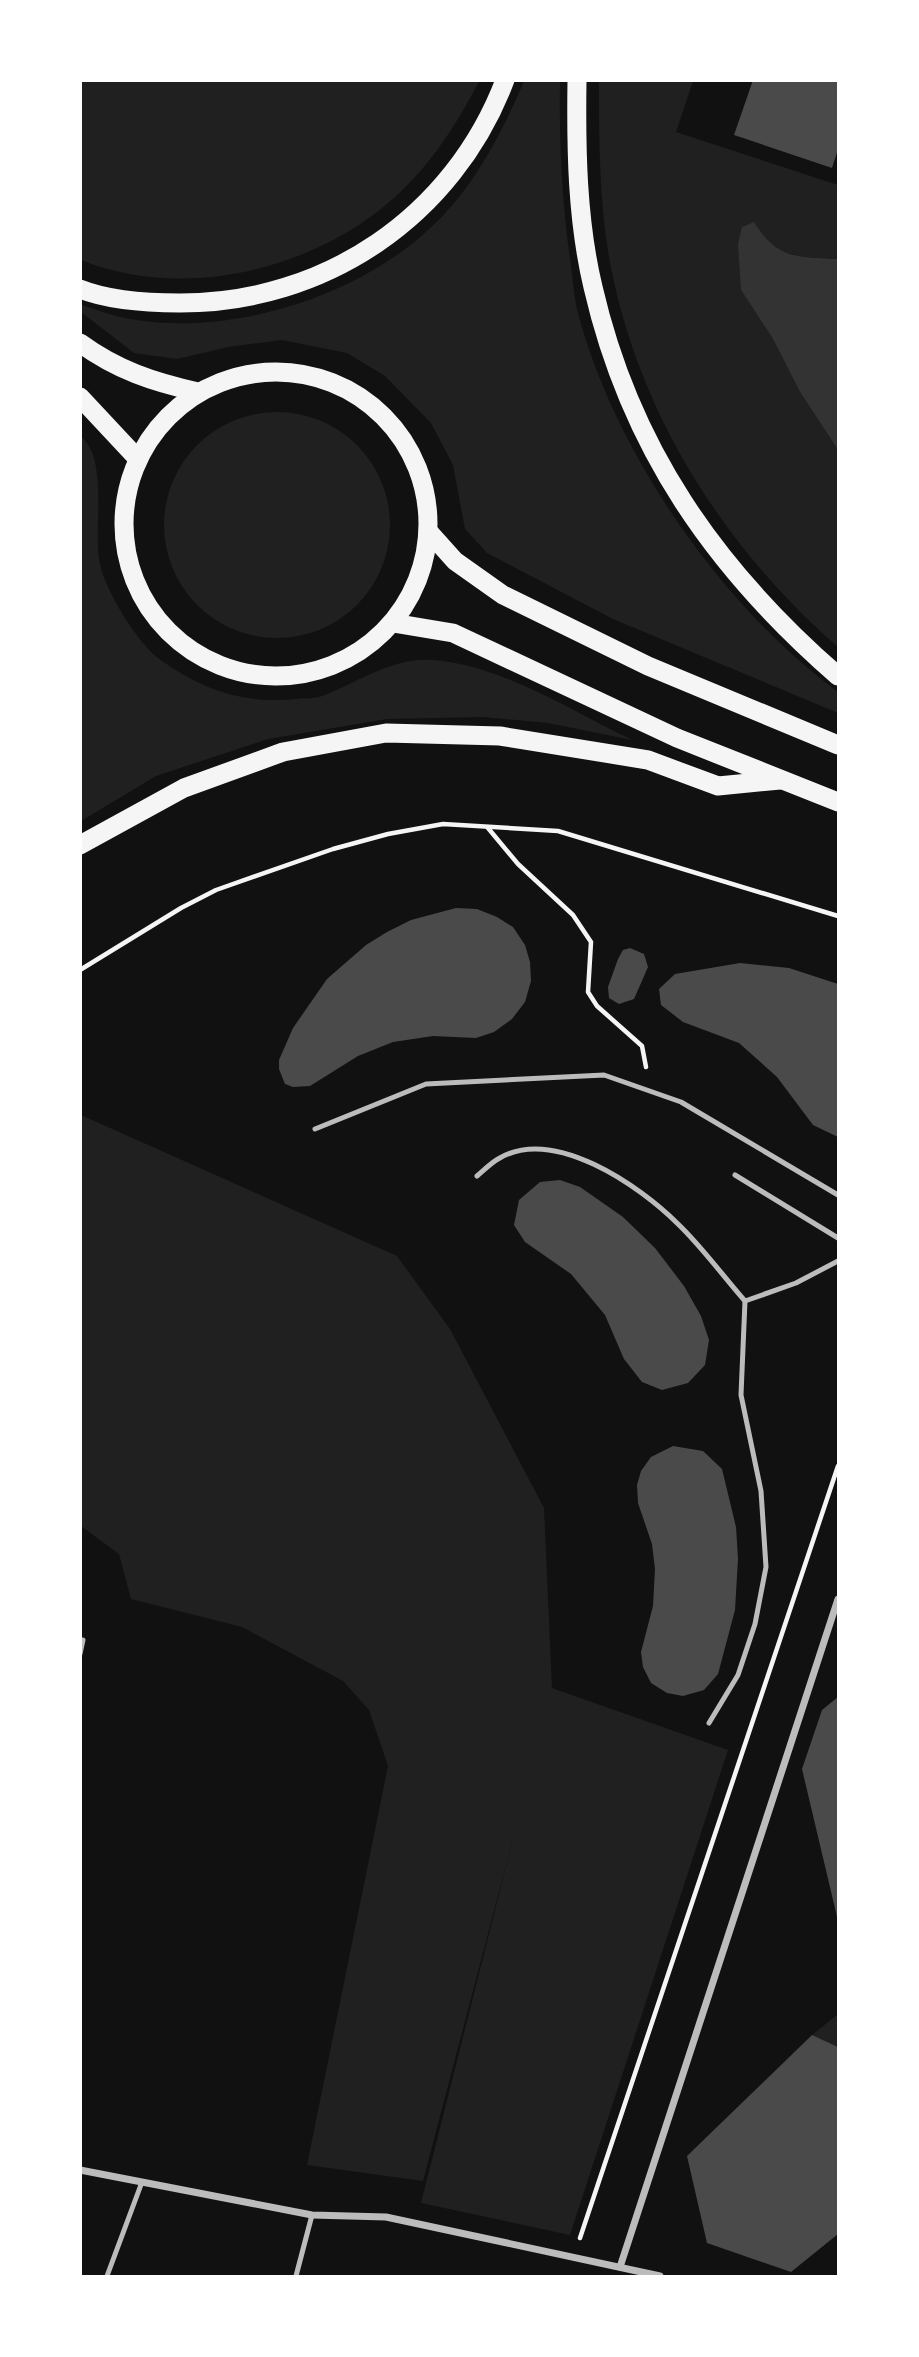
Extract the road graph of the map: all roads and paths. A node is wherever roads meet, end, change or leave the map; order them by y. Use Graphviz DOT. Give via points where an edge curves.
graph roads {
  1 [pos="505,80"];
  2 [pos="577,80"];
  3 [pos="80,289"];
  4 [pos="80,343"];
  5 [pos="198,392"];
  6 [pos="80,397"];
  7 [pos="137,458"];
  8 [pos="429,532"];
  9 [pos="394,623"];
  10 [pos="838,676"];
  11 [pos="838,745"];
  12 [pos="780,779"];
  13 [pos="838,803"];
  14 [pos="488,827"];
  15 [pos="80,845"];
  16 [pos="838,916"];
  17 [pos="80,970"];
  18 [pos="649,1092"];
  19 [pos="315,1129"];
  20 [pos="735,1175"];
  21 [pos="477,1176"];
  22 [pos="838,1195"];
  23 [pos="838,1238"];
  24 [pos="838,1261"];
  25 [pos="745,1301"];
  26 [pos="838,1466"];
  27 [pos="838,1599"];
  28 [pos="80,1640"];
  29 [pos="80,1654"];
  30 [pos="709,1723"];
  31 [pos="80,2169"];
  32 [pos="142,2182"];
  33 [pos="312,2215"];
  34 [pos="574,2256"];
  35 [pos="620,2267"];
  36 [pos="107,2277"];
  37 [pos="296,2277"];
  38 [pos="660,2277"];
  1 -- 3 [label="highway" via="493,112 459,167 406,222 358,258 286,289 218,303 155,303"];
  2 -- 10 [label="highway" via="581,212 593,287 617,368 649,444 685,508 733,573"];
  4 -- 5 [label="highway" via="106,362 149,381"];
  5 -- 7 [label="highway" via="163,420"];
  5 -- 8 [label="highway" via="249,373 304,373 355,393 396,429 403,441 422,478"];
  6 -- 7 [label="highway"];
  7 -- 9 [label="highway" via="123,511 128,566 152,616 193,653 244,674 299,676 351,658"];
  8 -- 9 [label="highway" via="418,581"];
  8 -- 11 [label="highway" via="455,561 503,595 648,666"];
  9 -- 12 [label="highway" via="453,633 677,738"];
  12 -- 13 [label="highway"];
  12 -- 15 [label="highway" via="718,786 648,760 527,740 386,733 283,752 184,788"];
  14 -- 16 [label="path" via="558,831"];
  14 -- 17 [label="path" via="443,824 388,834 262,873 181,908"];
  14 -- 18 [label="path" via="518,864 572,915 591,943 588,992 597,1006 642,1046"];
  18 -- 19 [label="lane" via="604,1074 426,1084"];
  18 -- 22 [label="lane" via="681,1102"];
  20 -- 23 [label="lane"];
  21 -- 25 [label="lane" via="499,1157 531,1150 564,1151 617,1175 678,1223"];
  24 -- 25 [label="lane" via="796,1283"];
  25 -- 30 [label="lane" via="741,1395 761,1491 765,1567 755,1624 738,1675"];
  26 -- 34 [label="path"];
  27 -- 35 [label="street"];
  28 -- 29 [label="lane"];
  31 -- 32 [label="street"];
  32 -- 33 [label="street"];
  32 -- 36 [label="lane"];
  33 -- 34 [label="street" via="386,2217"];
  33 -- 37 [label="lane"];
  34 -- 35 [label="street"];
  35 -- 38 [label="street"];
}
